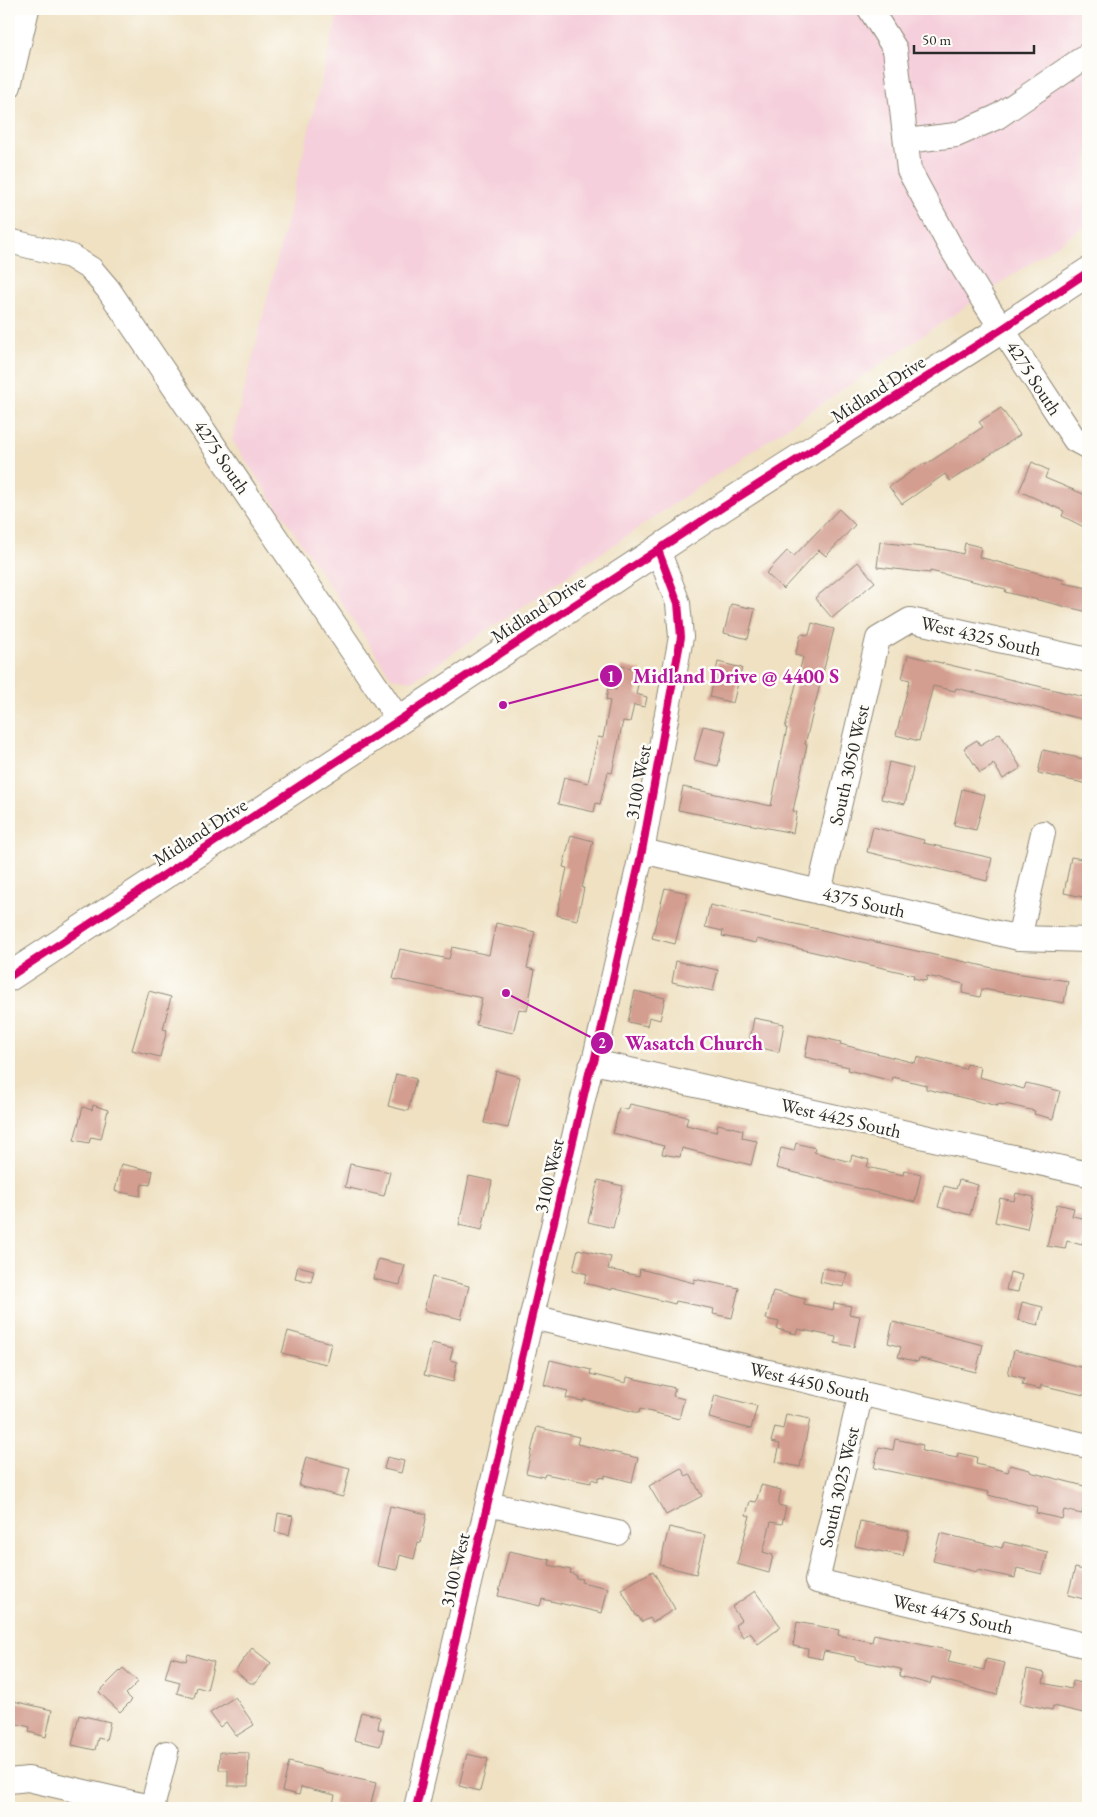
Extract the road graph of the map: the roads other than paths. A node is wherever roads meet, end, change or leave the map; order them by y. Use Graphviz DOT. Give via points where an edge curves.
graph roads {
  1 [pos="27,9"];
  2 [pos="870,9"];
  3 [pos="1088,55"];
  4 [pos="12,58"];
  5 [pos="9,86"];
  6 [pos="906,141"];
  7 [pos="9,241"];
  8 [pos="1088,272"];
  9 [pos="1002,329"];
  10 [pos="1088,447"];
  11 [pos="658,550"];
  12 [pos="878,639"];
  13 [pos="1088,660"];
  14 [pos="399,720"];
  15 [pos="1043,833"];
  16 [pos="642,851"];
  17 [pos="819,892"];
  18 [pos="1019,938"];
  19 [pos="1088,940"];
  20 [pos="9,977"];
  21 [pos="594,1062"];
  22 [pos="1088,1174"];
  23 [pos="532,1317"];
  24 [pos="861,1393"];
  25 [pos="1088,1446"];
  26 [pos="488,1504"];
  27 [pos="617,1533"];
  28 [pos="817,1581"];
  29 [pos="1088,1646"];
  30 [pos="166,1753"];
  31 [pos="9,1780"];
  32 [pos="153,1808"];
  33 [pos="416,1808"];
  1 -- 4 [label="street"];
  2 -- 6 [label="street, 4275 South" via="895,49"];
  3 -- 6 [label="street" via="996,117 956,135"];
  4 -- 5 [label="street"];
  6 -- 9 [label="street, 4275 South" via="910,170 950,246"];
  7 -- 14 [label="street, 4275 South" via="70,256 91,269 108,289"];
  8 -- 9 [label="main road, Midland Drive"];
  9 -- 10 [label="street, 4275 South" via="1075,440"];
  9 -- 11 [label="main road, Midland Drive"];
  11 -- 14 [label="main road, Midland Drive"];
  11 -- 16 [label="street, 3100 West" via="678,603 681,637"];
  12 -- 13 [label="street, West 4325 South" via="910,620"];
  12 -- 17 [label="street, South 3050 West"];
  14 -- 20 [label="main road, Midland Drive"];
  15 -- 18 [label="street"];
  16 -- 17 [label="street, 4375 South"];
  16 -- 21 [label="street, 3100 West"];
  17 -- 18 [label="street, 4375 South"];
  18 -- 19 [label="street, 4375 South"];
  21 -- 22 [label="street, West 4425 South"];
  21 -- 23 [label="street, 3100 West"];
  23 -- 24 [label="street, West 4450 South"];
  23 -- 26 [label="street, 3100 West"];
  24 -- 25 [label="street, West 4450 South"];
  24 -- 28 [label="street, South 3025 West"];
  26 -- 27 [label="street"];
  26 -- 33 [label="street, 3100 West"];
  28 -- 29 [label="street, West 4475 South"];
  30 -- 32 [label="street"];
  31 -- 32 [label="street" via="28,1779"];
}
